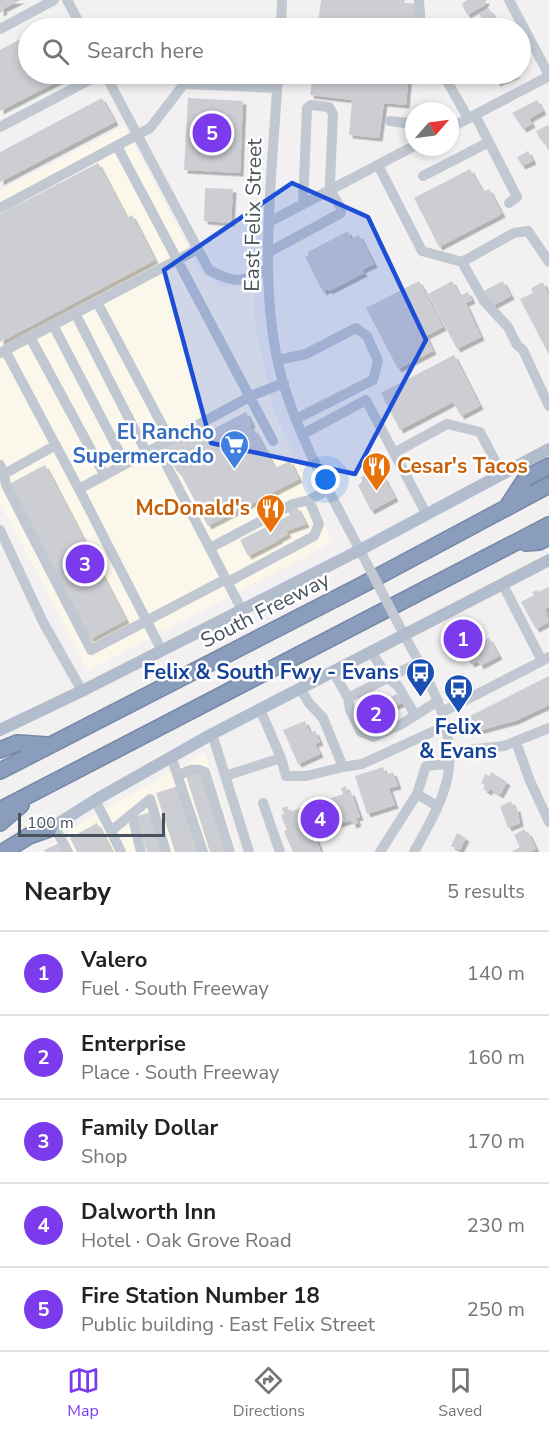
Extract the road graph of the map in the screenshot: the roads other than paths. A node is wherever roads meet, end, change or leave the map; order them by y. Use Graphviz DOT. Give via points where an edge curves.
graph roads {
  1 [pos="54,0"];
  2 [pos="67,0"];
  3 [pos="282,0"];
  4 [pos="419,0"];
  5 [pos="509,0"];
  6 [pos="20,18"];
  7 [pos="77,18"];
  8 [pos="281,18"];
  9 [pos="420,18"];
  10 [pos="518,18"];
  11 [pos="18,19"];
  12 [pos="0,29"];
  13 [pos="531,42"];
  14 [pos="549,76"];
  15 [pos="84,84"];
  16 [pos="109,84"];
  17 [pos="277,84"];
  18 [pos="450,84"];
  19 [pos="277,88"];
  20 [pos="472,116"];
  21 [pos="390,121"];
  22 [pos="405,123"];
  23 [pos="459,123"];
  24 [pos="0,127"];
  25 [pos="137,135"];
  26 [pos="489,142"];
  27 [pos="117,146"];
  28 [pos="405,151"];
  29 [pos="378,165"];
  30 [pos="423,176"];
  31 [pos="330,190"];
  32 [pos="509,203"];
  33 [pos="303,204"];
  34 [pos="0,207"];
  35 [pos="269,222"];
  36 [pos="196,250"];
  37 [pos="269,252"];
  38 [pos="177,260"];
  39 [pos="462,262"];
  40 [pos="549,262"];
  41 [pos="268,268"];
  42 [pos="97,302"];
  43 [pos="75,313"];
  44 [pos="53,325"];
  45 [pos="30,337"];
  46 [pos="3,352"];
  47 [pos="279,360"];
  48 [pos="284,383"];
  49 [pos="545,385"];
  50 [pos="250,397"];
  51 [pos="549,406"];
  52 [pos="296,419"];
  53 [pos="303,434"];
  54 [pos="170,440"];
  55 [pos="273,441"];
  56 [pos="56,446"];
  57 [pos="157,447"];
  58 [pos="549,449"];
  59 [pos="146,452"];
  60 [pos="394,453"];
  61 [pos="125,463"];
  62 [pos="549,466"];
  63 [pos="2,469"];
  64 [pos="104,474"];
  65 [pos="502,474"];
  66 [pos="549,485"];
  67 [pos="79,489"];
  68 [pos="328,490"];
  69 [pos="309,500"];
  70 [pos="509,505"];
  71 [pos="427,515"];
  72 [pos="549,525"];
  73 [pos="0,530"];
  74 [pos="549,537"];
  75 [pos="511,545"];
  76 [pos="210,548"];
  77 [pos="360,550"];
  78 [pos="549,560"];
  79 [pos="227,580"];
  80 [pos="503,585"];
  81 [pos="242,610"];
  82 [pos="146,620"];
  83 [pos="401,629"];
  84 [pos="162,651"];
  85 [pos="371,651"];
  86 [pos="545,659"];
  87 [pos="418,663"];
  88 [pos="333,671"];
  89 [pos="388,678"];
  90 [pos="300,688"];
  91 [pos="82,691"];
  92 [pos="348,698"];
  93 [pos="440,707"];
  94 [pos="260,709"];
  95 [pos="415,715"];
  96 [pos="445,726"];
  97 [pos="549,728"];
  98 [pos="0,730"];
  99 [pos="212,734"];
  100 [pos="516,742"];
  101 [pos="47,745"];
  102 [pos="0,750"];
  103 [pos="449,752"];
  104 [pos="171,756"];
  105 [pos="281,758"];
  106 [pos="448,764"];
  107 [pos="343,767"];
  108 [pos="0,771"];
  109 [pos="225,776"];
  110 [pos="178,777"];
  111 [pos="34,793"];
  112 [pos="417,794"];
  113 [pos="95,800"];
  114 [pos="263,803"];
  115 [pos="437,806"];
  116 [pos="0,810"];
  117 [pos="132,814"];
  118 [pos="549,822"];
  119 [pos="0,823"];
  120 [pos="51,828"];
  121 [pos="111,831"];
  122 [pos="20,851"];
  123 [pos="3,852"];
  124 [pos="68,852"];
  125 [pos="121,852"];
  126 [pos="141,852"];
  127 [pos="166,852"];
  128 [pos="203,852"];
  129 [pos="230,852"];
  130 [pos="249,852"];
  131 [pos="280,852"];
  132 [pos="380,852"];
  133 [pos="414,852"];
  1 -- 6 [label="street"];
  2 -- 7 [label="street"];
  3 -- 8 [label="street"];
  4 -- 9 [label="street"];
  5 -- 10 [label="street"];
  11 -- 12 [label="street"];
  13 -- 14 [label="street"];
  14 -- 20 [label="street"];
  15 -- 24 [label="street"];
  16 -- 25 [label="street"];
  17 -- 19 [label="street, East Felix Street"];
  18 -- 20 [label="street"];
  19 -- 25 [label="street" via="184,84 150,128"];
  19 -- 35 [label="street, East Felix Street"];
  20 -- 23 [label="street"];
  20 -- 26 [label="street"];
  21 -- 22 [label="street"];
  25 -- 27 [label="street"];
  25 -- 36 [label="street"];
  26 -- 30 [label="street"];
  26 -- 32 [label="street" via="517,197"];
  27 -- 34 [label="street"];
  27 -- 38 [label="street"];
  28 -- 29 [label="street"];
  29 -- 31 [label="street"];
  29 -- 39 [label="street" via="422,251"];
  31 -- 33 [label="street"];
  31 -- 33 [label="street" via="333,111 311,105 306,113"];
  31 -- 37 [label="street" via="341,213"];
  33 -- 35 [label="street"];
  35 -- 37 [label="street, East Felix Street"];
  36 -- 38 [label="street"];
  36 -- 41 [label="street" via="208,270 226,279 240,281"];
  37 -- 41 [label="street, East Felix Street"];
  38 -- 42 [label="street"];
  38 -- 50 [label="street"];
  39 -- 40 [label="street" via="514,233 528,231"];
  39 -- 49 [label="street" via="484,301 508,327"];
  41 -- 47 [label="street, East Felix Street"];
  42 -- 43 [label="street"];
  42 -- 54 [label="street"];
  43 -- 44 [label="street"];
  43 -- 59 [label="street"];
  44 -- 45 [label="street"];
  44 -- 61 [label="street"];
  45 -- 46 [label="street"];
  45 -- 64 [label="street"];
  46 -- 56 [label="street"];
  47 -- 48 [label="street, East Felix Street"];
  47 -- 52 [label="street" via="306,354 356,328 367,336 378,361 373,380"];
  48 -- 50 [label="street"];
  48 -- 52 [label="street, East Felix Street"];
  49 -- 51 [label="street"];
  50 -- 54 [label="street"];
  50 -- 55 [label="street"];
  52 -- 53 [label="street, East Felix Street"];
  53 -- 60 [label="street" via="366,400"];
  53 -- 68 [label="street, East Felix Street"];
  54 -- 57 [label="street"];
  56 -- 63 [label="street"];
  56 -- 67 [label="street"];
  57 -- 59 [label="street"];
  57 -- 76 [label="street"];
  58 -- 65 [label="main road, South Freeway"];
  59 -- 61 [label="street"];
  60 -- 65 [label="street" via="447,424 480,432"];
  60 -- 71 [label="street"];
  61 -- 64 [label="street"];
  62 -- 70 [label="highway" via="526,478"];
  63 -- 82 [label="street" via="6,485 91,650"];
  64 -- 67 [label="street"];
  65 -- 71 [label="main road, South Freeway"];
  66 -- 70 [label="highway, South Freeway"];
  67 -- 82 [label="street"];
  68 -- 69 [label="street"];
  68 -- 77 [label="street, East Felix Street"];
  69 -- 76 [label="street" via="293,504"];
  69 -- 79 [label="street" via="320,524 314,536"];
  70 -- 101 [label="highway, South Freeway" via="362,585"];
  71 -- 77 [label="main road, South Freeway"];
  72 -- 75 [label="highway"];
  73 -- 91 [label="street" via="43,622"];
  74 -- 75 [label="highway"];
  75 -- 111 [label="highway"];
  76 -- 79 [label="street"];
  77 -- 81 [label="main road, South Freeway"];
  77 -- 83 [label="street, East Felix Street, bridge"];
  78 -- 80 [label="main road"];
  79 -- 81 [label="street"];
  79 -- 82 [label="street"];
  80 -- 83 [label="main road"];
  80 -- 86 [label="street"];
  81 -- 84 [label="main road, South Freeway"];
  82 -- 84 [label="street"];
  83 -- 85 [label="main road"];
  83 -- 87 [label="street, East Felix Street"];
  84 -- 91 [label="main road, South Freeway"];
  85 -- 88 [label="main road"];
  85 -- 89 [label="street"];
  86 -- 93 [label="street"];
  87 -- 89 [label="street"];
  87 -- 93 [label="street, East Felix Street"];
  88 -- 90 [label="main road"];
  88 -- 92 [label="street"];
  89 -- 92 [label="street"];
  89 -- 95 [label="street" via="398,686"];
  90 -- 94 [label="main road"];
  90 -- 107 [label="street" via="323,718"];
  91 -- 98 [label="main road, South Freeway"];
  92 -- 95 [label="street" via="361,732 373,737"];
  93 -- 95 [label="street"];
  93 -- 96 [label="street, East Felix Street"];
  94 -- 99 [label="main road"];
  94 -- 105 [label="street"];
  96 -- 103 [label="street, East Felix Street"];
  96 -- 107 [label="street" via="362,764"];
  97 -- 100 [label="street"];
  99 -- 104 [label="main road"];
  99 -- 109 [label="street"];
  100 -- 103 [label="street"];
  100 -- 118 [label="street"];
  101 -- 102 [label="highway" via="17,743"];
  101 -- 108 [label="highway, South Freeway"];
  103 -- 106 [label="street, East Felix Street"];
  104 -- 110 [label="street"];
  104 -- 113 [label="main road"];
  105 -- 107 [label="street" via="286,776 306,776"];
  105 -- 109 [label="street"];
  106 -- 112 [label="street" via="426,766"];
  106 -- 115 [label="street, East Felix Street" via="448,776"];
  109 -- 130 [label="street"];
  110 -- 128 [label="street"];
  110 -- 129 [label="street" via="185,771 205,772"];
  111 -- 116 [label="highway"];
  111 -- 119 [label="highway"];
  112 -- 115 [label="street"];
  112 -- 132 [label="street"];
  113 -- 120 [label="main road"];
  113 -- 121 [label="street"];
  114 -- 131 [label="street"];
  115 -- 133 [label="street, East Felix Street"];
  117 -- 121 [label="street"];
  117 -- 126 [label="street"];
  117 -- 127 [label="street" via="150,799"];
  120 -- 122 [label="main road"];
  120 -- 123 [label="highway"];
  120 -- 124 [label="street"];
  121 -- 125 [label="street"];
}
